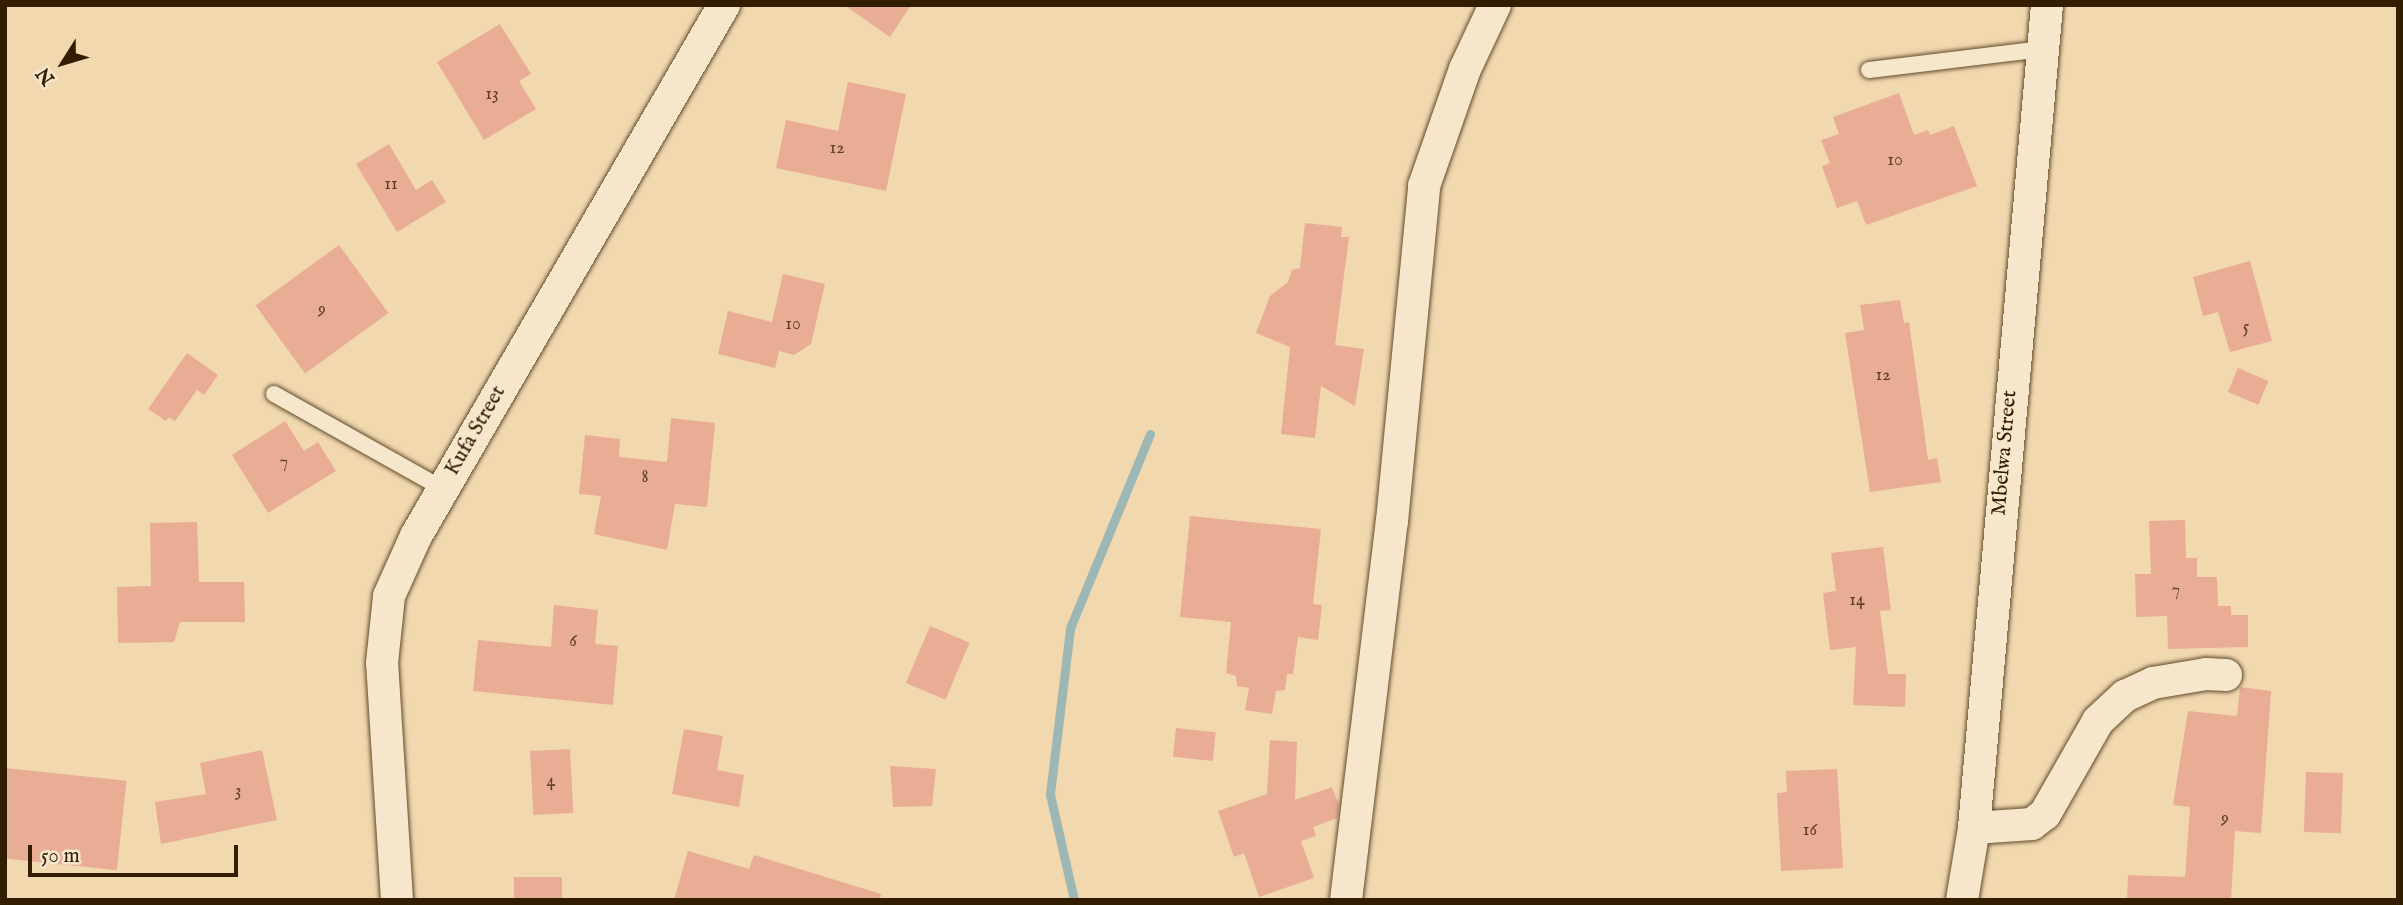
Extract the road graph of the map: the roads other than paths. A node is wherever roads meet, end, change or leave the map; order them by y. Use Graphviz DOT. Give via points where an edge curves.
graph roads {
  1 [pos="724,5"];
  2 [pos="1495,5"];
  3 [pos="2047,5"];
  4 [pos="2043,48"];
  5 [pos="1869,70"];
  6 [pos="274,394"];
  7 [pos="443,489"];
  8 [pos="2226,676"];
  9 [pos="1974,828"];
  10 [pos="397,900"];
  11 [pos="1346,900"];
  12 [pos="1962,900"];
  1 -- 7 [label="street, Kufa Street"];
  2 -- 11 [label="street" via="1465,69 1424,186 1392,521"];
  3 -- 4 [label="street, Mbelwa Street"];
  4 -- 5 [label="lane"];
  4 -- 9 [label="street, Mbelwa Street"];
  6 -- 7 [label="lane"];
  7 -- 10 [label="street, Kufa Street" via="416,536 387,610 383,724"];
  8 -- 9 [label="street" via="2206,674 2153,683 2125,696 2098,721 2046,814 2032,824"];
  9 -- 12 [label="street, Mbelwa Street"];
}
